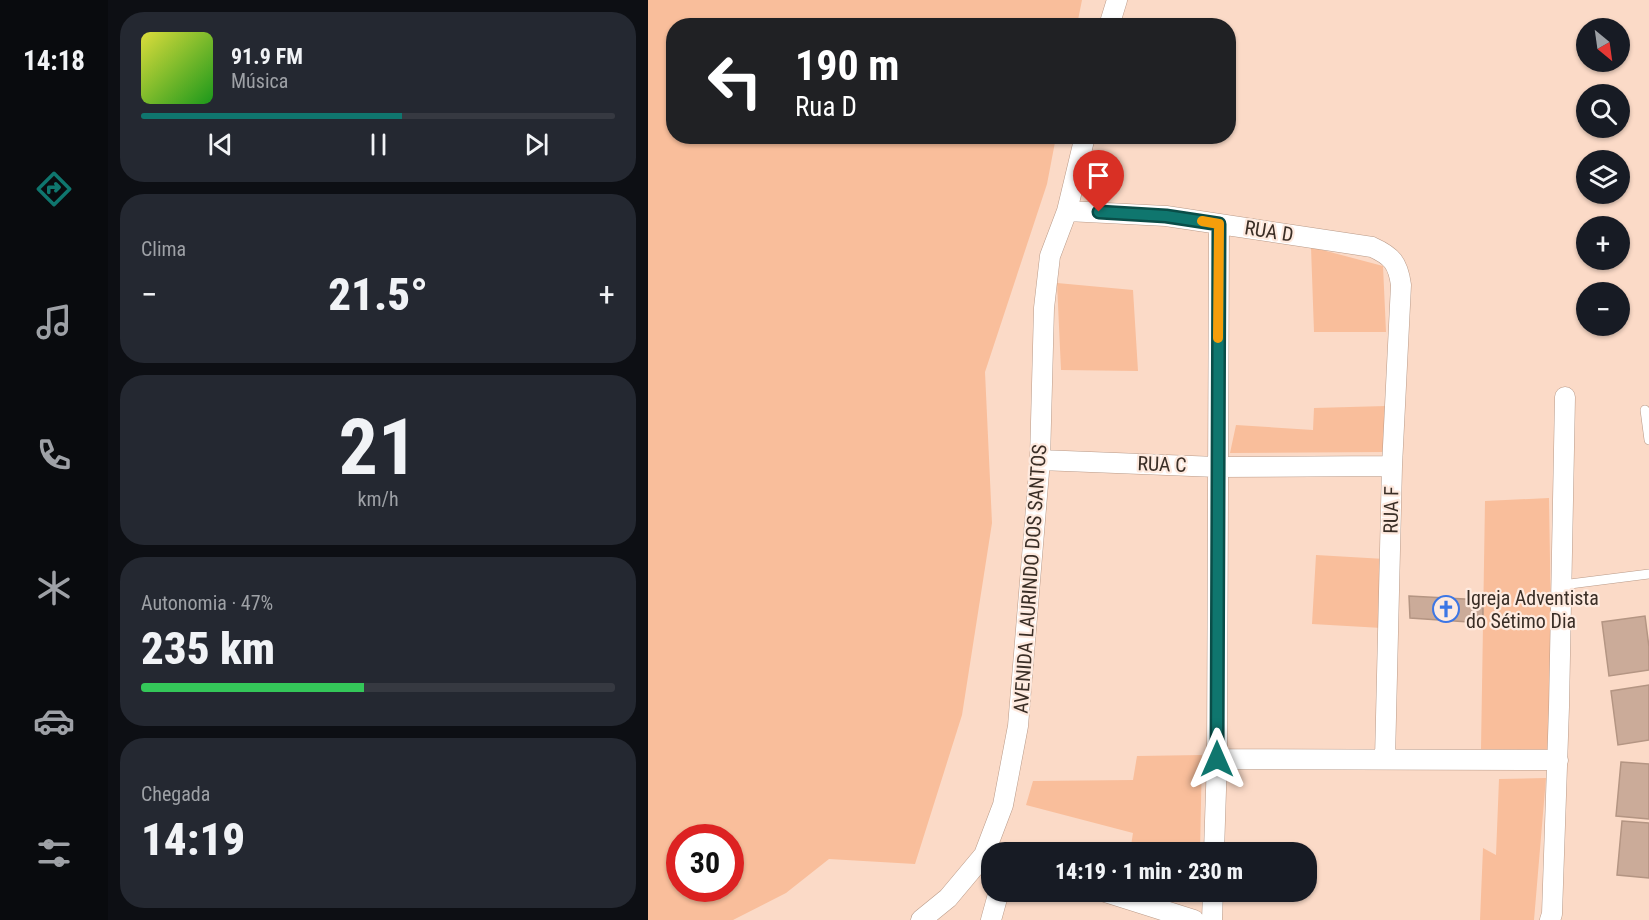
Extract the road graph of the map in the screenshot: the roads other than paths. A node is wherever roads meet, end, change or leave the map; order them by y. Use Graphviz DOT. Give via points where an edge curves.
graph roads {
  1 [pos="1117,0"];
  2 [pos="1111,18"];
  3 [pos="1084,144"];
  4 [pos="1067,211"];
  5 [pos="1219,224"];
  6 [pos="1394,261"];
  7 [pos="1565,397"];
  8 [pos="1645,410"];
  9 [pos="1649,440"];
  10 [pos="1040,460"];
  11 [pos="1217,466"];
  12 [pos="1392,466"];
  13 [pos="1649,574"];
  14 [pos="1562,585"];
  15 [pos="1217,759"];
  16 [pos="1385,759"];
  17 [pos="1558,760"];
  18 [pos="992,842"];
  19 [pos="1214,842"];
  20 [pos="981,863"];
  21 [pos="996,902"];
  22 [pos="1136,902"];
  23 [pos="1213,902"];
  24 [pos="921,920"];
  25 [pos="991,920"];
  26 [pos="1192,920"];
  27 [pos="1212,920"];
  28 [pos="1550,920"];
  1 -- 2 [label="street"];
  3 -- 4 [label="street, AVENIDA LAURINDO DOS SANTOS"];
  4 -- 5 [label="street, RUA D" via="1166,216"];
  4 -- 10 [label="street, AVENIDA LAURINDO DOS SANTOS" via="1050,256 1044,308"];
  5 -- 6 [label="street, RUA D" via="1372,247"];
  5 -- 11 [label="street"];
  6 -- 12 [label="street, RUA F" via="1401,285"];
  7 -- 14 [label="street"];
  8 -- 9 [label="lane"];
  10 -- 11 [label="street, RUA C"];
  10 -- 18 [label="street, AVENIDA LAURINDO DOS SANTOS" via="1018,726"];
  11 -- 12 [label="street, RUA C"];
  11 -- 15 [label="street"];
  12 -- 16 [label="street, RUA F"];
  13 -- 14 [label="lane"];
  14 -- 17 [label="street"];
  15 -- 16 [label="street"];
  15 -- 19 [label="street"];
  16 -- 17 [label="street"];
  17 -- 28 [label="street"];
  20 -- 24 [label="street, AVENIDA LAURINDO DOS SANTOS"];
  21 -- 25 [label="street"];
  22 -- 26 [label="street"];
  23 -- 27 [label="street"];
}
